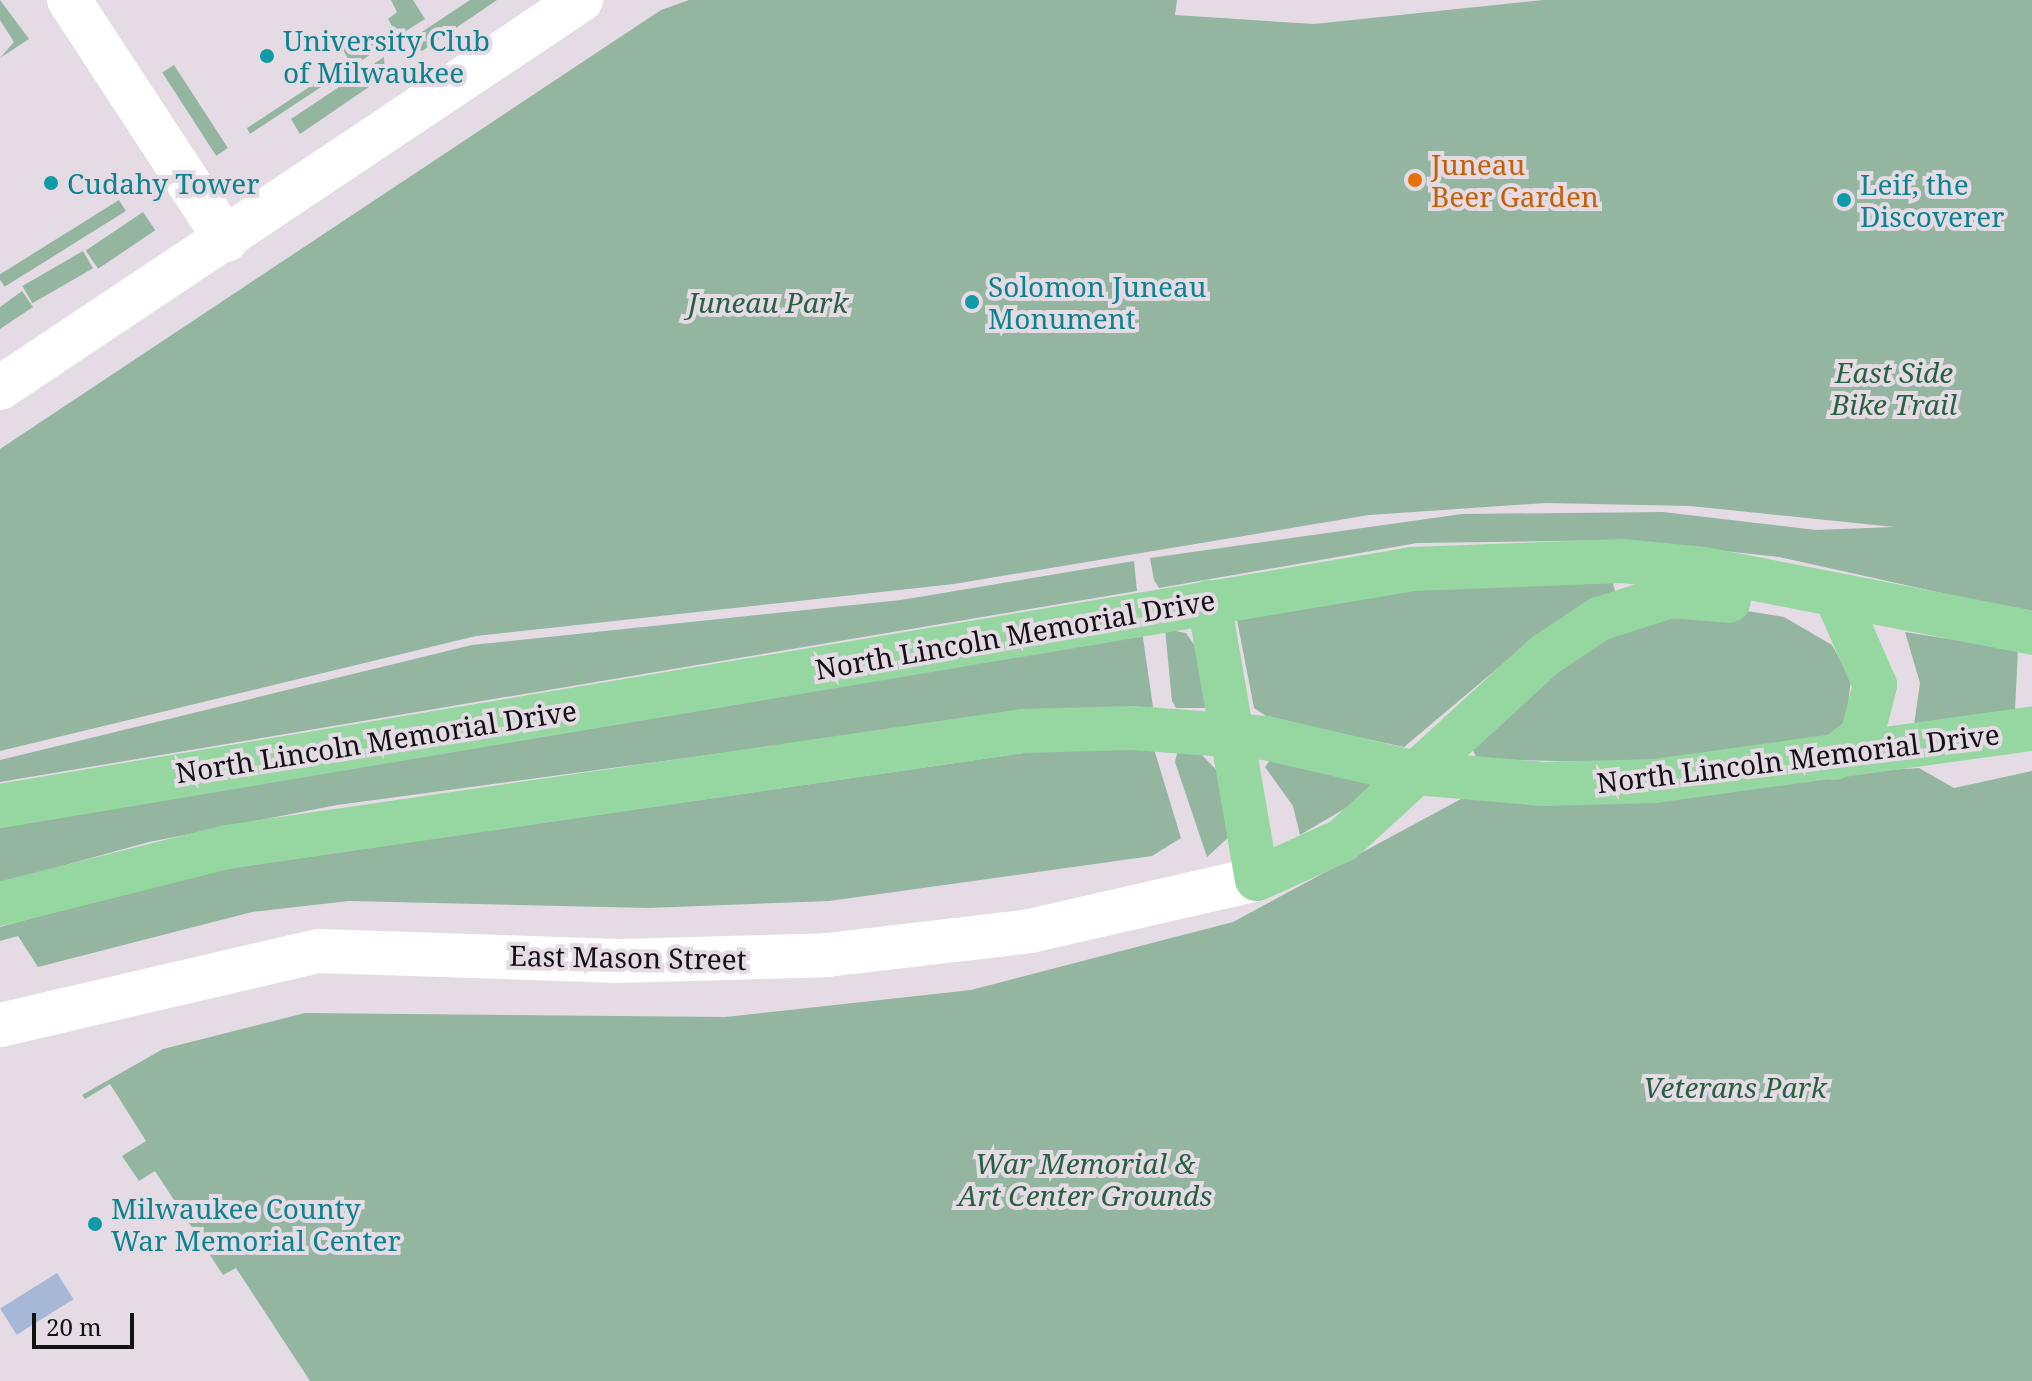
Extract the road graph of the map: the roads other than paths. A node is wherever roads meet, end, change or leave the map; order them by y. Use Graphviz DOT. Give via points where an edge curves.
graph roads {
  1 [pos="69,0"];
  2 [pos="581,0"];
  3 [pos="226,240"];
  4 [pos="0,388"];
  5 [pos="1829,595"];
  6 [pos="1209,602"];
  7 [pos="2032,633"];
  8 [pos="2032,729"];
  9 [pos="1231,735"];
  10 [pos="1834,758"];
  11 [pos="1417,773"];
  12 [pos="0,806"];
  13 [pos="1257,879"];
  14 [pos="0,904"];
  15 [pos="0,1025"];
  1 -- 3 [label="street"];
  2 -- 3 [label="street"];
  3 -- 4 [label="street"];
  5 -- 6 [label="main road, North Lincoln Memorial Drive" via="1758,576 1622,561 1413,569"];
  5 -- 7 [label="main road, North Lincoln Memorial Drive"];
  5 -- 10 [label="main road" via="1875,685 1862,736"];
  5 -- 11 [label="main road" via="1772,604 1671,596 1599,619 1545,655"];
  6 -- 9 [label="main road"];
  6 -- 12 [label="main road, North Lincoln Memorial Drive"];
  8 -- 10 [label="main road, North Lincoln Memorial Drive"];
  9 -- 11 [label="main road, North Lincoln Memorial Drive"];
  9 -- 13 [label="main road"];
  9 -- 14 [label="main road, North Lincoln Memorial Drive" via="1023,731 227,847"];
  10 -- 11 [label="main road, North Lincoln Memorial Drive" via="1655,781 1543,784"];
  11 -- 13 [label="main road" via="1343,840"];
  13 -- 15 [label="street, East Mason Street" via="1030,931 827,955 618,961 319,951"];
}
